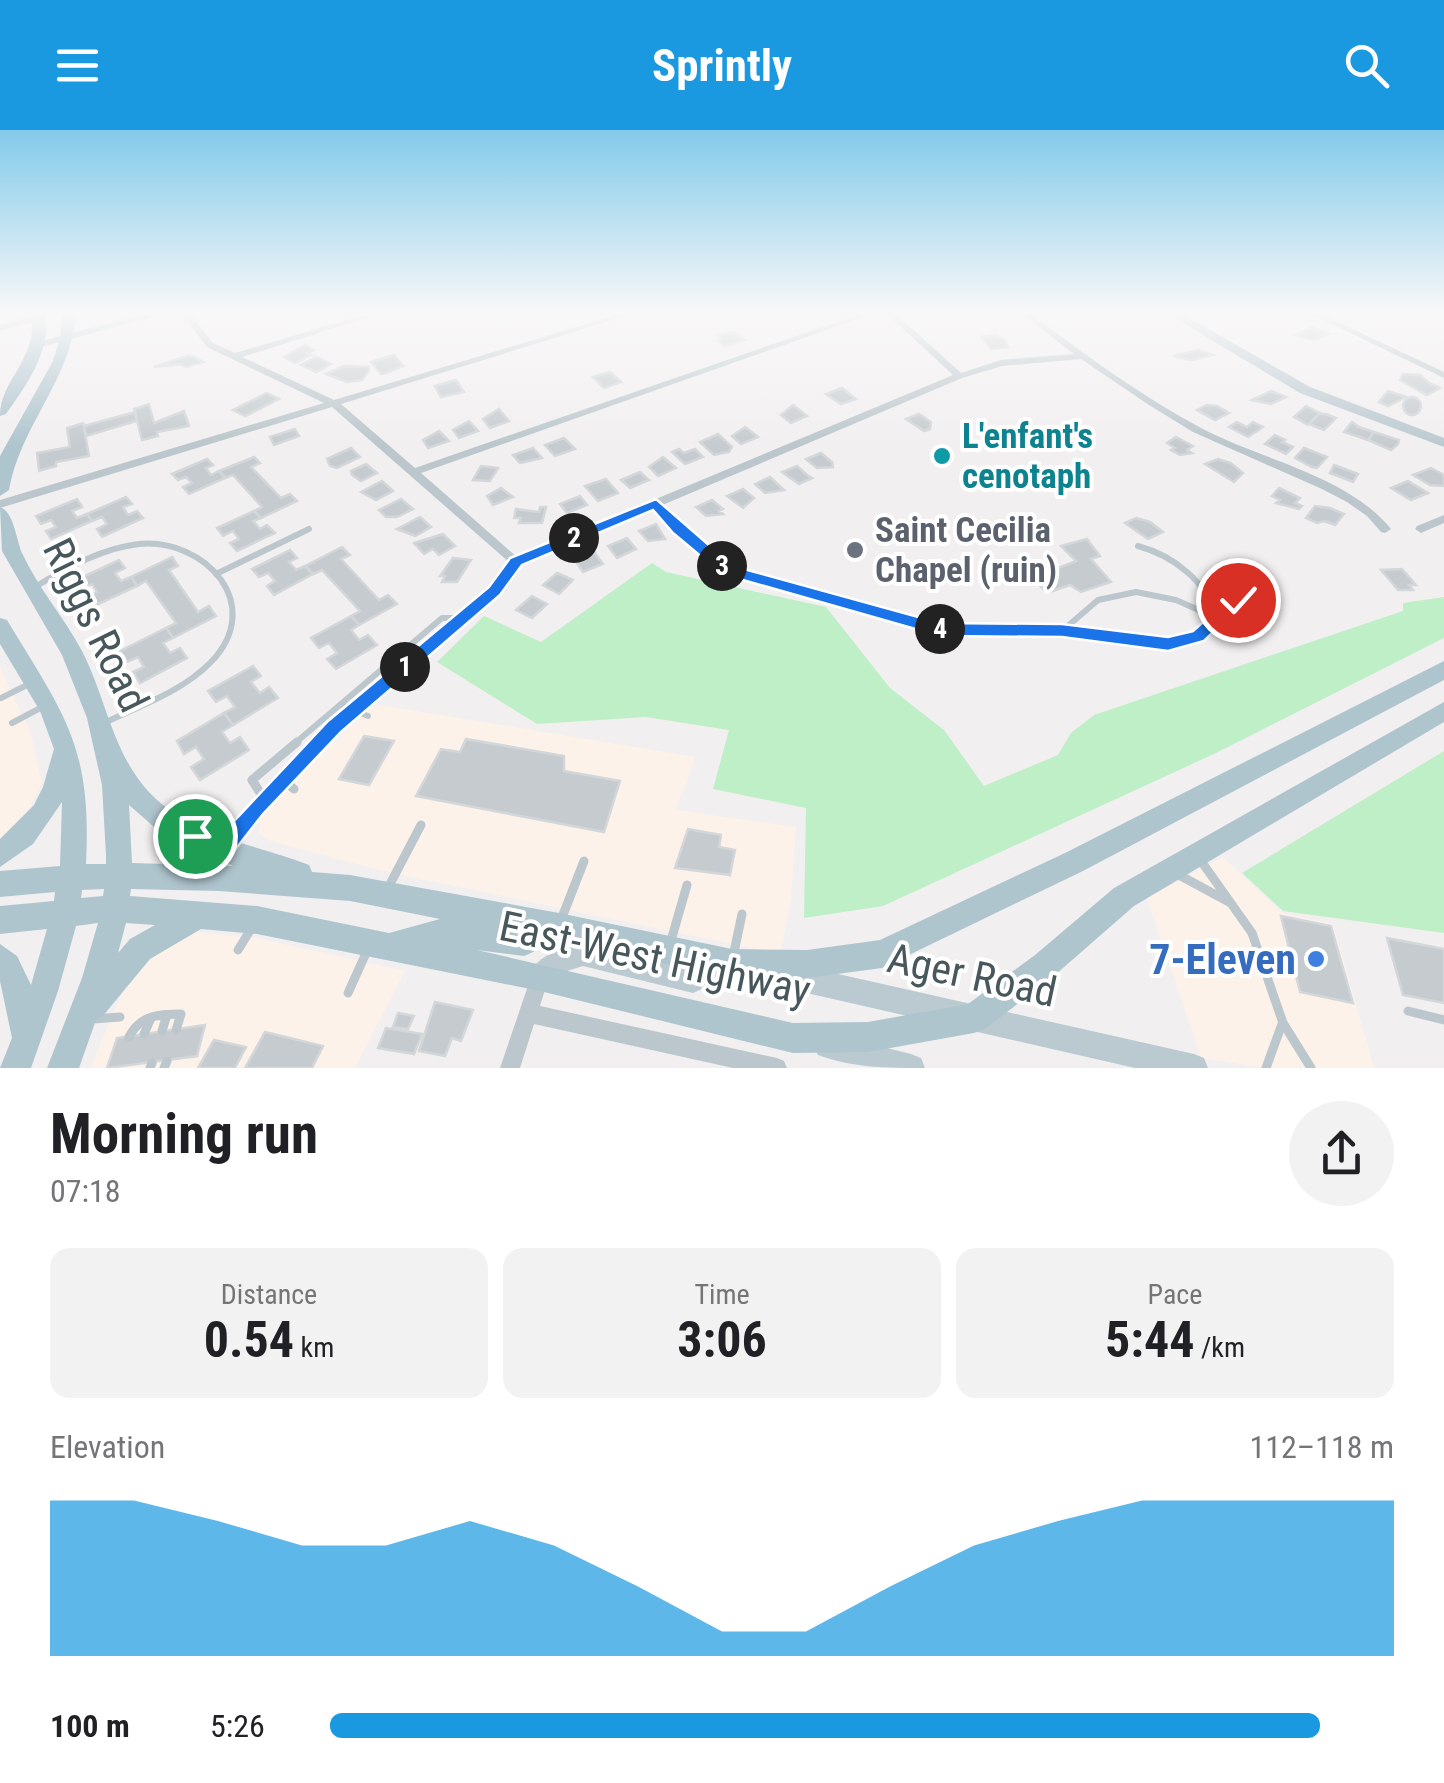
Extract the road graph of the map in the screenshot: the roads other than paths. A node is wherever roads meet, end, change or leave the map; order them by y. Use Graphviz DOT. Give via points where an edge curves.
graph roads {
  1 [pos="30,358"];
  2 [pos="62,358"];
  3 [pos="239,358"];
  4 [pos="486,358"];
  5 [pos="743,358"];
  6 [pos="939,358"];
  7 [pos="1060,358"];
  8 [pos="1083,358"];
  9 [pos="1249,358"];
  10 [pos="1409,358"];
  11 [pos="1444,374"];
  12 [pos="959,376"];
  13 [pos="336,404"];
  14 [pos="2,405"];
  15 [pos="1444,443"];
  16 [pos="416,472"];
  17 [pos="0,490"];
  18 [pos="656,503"];
  19 [pos="0,504"];
  20 [pos="0,512"];
  21 [pos="1444,519"];
  22 [pos="309,529"];
  23 [pos="1384,529"];
  24 [pos="1421,529"];
  25 [pos="1138,546"];
  26 [pos="516,562"];
  27 [pos="215,574"];
  28 [pos="1240,581"];
  29 [pos="32,589"];
  30 [pos="1218,619"];
  31 [pos="0,626"];
  32 [pos="1062,630"];
  33 [pos="1444,670"];
  34 [pos="36,681"];
  35 [pos="1,698"];
  36 [pos="49,704"];
  37 [pos="346,709"];
  38 [pos="1444,711"];
  39 [pos="368,716"];
  40 [pos="12,723"];
  41 [pos="106,733"];
  42 [pos="63,739"];
  43 [pos="282,779"];
  44 [pos="294,789"];
  45 [pos="264,799"];
  46 [pos="422,826"];
  47 [pos="224,848"];
  48 [pos="1195,853"];
  49 [pos="0,855"];
  50 [pos="584,861"];
  51 [pos="1169,869"];
  52 [pos="116,874"];
  53 [pos="68,876"];
  54 [pos="0,884"];
  55 [pos="686,885"];
  56 [pos="350,888"];
  57 [pos="384,894"];
  58 [pos="1235,905"];
  59 [pos="114,908"];
  60 [pos="63,912"];
  61 [pos="201,914"];
  62 [pos="742,914"];
  63 [pos="0,920"];
  64 [pos="257,920"];
  65 [pos="559,927"];
  66 [pos="382,943"];
  67 [pos="238,950"];
  68 [pos="668,950"];
  69 [pos="0,958"];
  70 [pos="732,963"];
  71 [pos="540,977"];
  72 [pos="348,993"];
  73 [pos="1408,1011"];
  74 [pos="528,1012"];
  75 [pos="155,1014"];
  76 [pos="120,1016"];
  77 [pos="974,1018"];
  78 [pos="81,1020"];
  79 [pos="1444,1020"];
  80 [pos="1282,1023"];
  81 [pos="176,1030"];
  82 [pos="162,1032"];
  83 [pos="144,1034"];
  84 [pos="129,1037"];
  85 [pos="793,1038"];
  86 [pos="20,1054"];
  87 [pos="64,1068"];
  88 [pos="510,1068"];
  89 [pos="777,1068"];
  90 [pos="912,1068"];
  91 [pos="1194,1068"];
  92 [pos="1266,1068"];
  93 [pos="1310,1068"];
  1 -- 14 [label="main road"];
  2 -- 17 [label="main road" via="12,439"];
  3 -- 13 [label="street"];
  4 -- 13 [label="street"];
  5 -- 16 [label="street"];
  6 -- 12 [label="street"];
  7 -- 12 [label="street" via="1000,363"];
  8 -- 23 [label="street" via="1201,432 1358,502"];
  9 -- 15 [label="street" via="1304,390"];
  10 -- 11 [label="street"];
  12 -- 18 [label="street"];
  13 -- 16 [label="street"];
  13 -- 19 [label="street"];
  16 -- 26 [label="street"];
  18 -- 26 [label="street"];
  18 -- 32 [label="lane" via="709,557 746,577 940,629"];
  20 -- 29 [label="main road, Riggs Road"];
  21 -- 24 [label="street"];
  22 -- 27 [label="lane"];
  25 -- 30 [label="lane" via="1155,549 1202,587"];
  26 -- 37 [label="street" via="506,581"];
  27 -- 29 [label="lane" via="188,549 142,543 93,555"];
  27 -- 41 [label="lane" via="234,608 232,630 218,654 194,678"];
  28 -- 30 [label="lane" via="1238,600"];
  29 -- 41 [label="main road, Riggs Road" via="72,652"];
  30 -- 32 [label="lane" via="1198,636 1168,644"];
  30 -- 32 [label="lane" via="1166,594 1141,591 1089,602"];
  31 -- 34 [label="main road, Riggs Road"];
  33 -- 70 [label="main road, East-West Highway" via="882,954 807,964"];
  34 -- 35 [label="lane"];
  34 -- 36 [label="main road, Riggs Road"];
  36 -- 40 [label="lane"];
  36 -- 42 [label="main road, Riggs Road"];
  37 -- 39 [label="lane"];
  37 -- 43 [label="street"];
  37 -- 45 [label="lane" via="252,780"];
  38 -- 48 [label="main road, East-West Highway"];
  41 -- 47 [label="main road" via="130,793 147,811"];
  41 -- 52 [label="main road, Riggs Road"];
  42 -- 49 [label="main road" via="54,797"];
  42 -- 53 [label="main road, Riggs Road" via="72,786"];
  43 -- 44 [label="lane"];
  43 -- 45 [label="street"];
  45 -- 47 [label="street"];
  46 -- 57 [label="lane"];
  47 -- 56 [label="main road"];
  48 -- 51 [label="main road, East-West Highway"];
  48 -- 58 [label="lane"];
  50 -- 65 [label="lane"];
  51 -- 58 [label="lane"];
  51 -- 77 [label="main road, East-West Highway" via="1124,897"];
  52 -- 53 [label="main road, East-West Highway"];
  52 -- 56 [label="main road, East-West Highway"];
  52 -- 59 [label="main road, Riggs Road"];
  53 -- 54 [label="main road, East-West Highway"];
  53 -- 60 [label="main road, Riggs Road"];
  55 -- 68 [label="lane"];
  56 -- 57 [label="main road, East-West Highway"];
  57 -- 65 [label="main road, East-West Highway"];
  58 -- 80 [label="lane" via="1252,933"];
  59 -- 60 [label="main road, East-West Highway"];
  59 -- 61 [label="main road, East-West Highway"];
  59 -- 78 [label="main road, Riggs Road"];
  60 -- 63 [label="main road, East-West Highway"];
  60 -- 86 [label="main road, Riggs Road"];
  61 -- 64 [label="main road, East-West Highway"];
  61 -- 78 [label="main road" via="140,949"];
  62 -- 70 [label="lane"];
  64 -- 66 [label="main road, East-West Highway"];
  64 -- 67 [label="lane"];
  65 -- 66 [label="main road" via="524,942 445,932"];
  65 -- 68 [label="main road, East-West Highway"];
  66 -- 71 [label="main road, East-West Highway"];
  66 -- 72 [label="lane"];
  68 -- 70 [label="main road, East-West Highway"];
  69 -- 86 [label="main road" via="18,990"];
  70 -- 71 [label="street" via="693,980 583,954"];
  70 -- 77 [label="street, Ager Road"];
  71 -- 74 [label="street"];
  71 -- 85 [label="main road, East-West Highway"];
  73 -- 79 [label="lane"];
  74 -- 88 [label="street"];
  74 -- 89 [label="street"];
  75 -- 81 [label="lane" via="181,1014"];
  75 -- 82 [label="lane" via="166,1018"];
  75 -- 83 [label="lane"];
  75 -- 84 [label="lane" via="133,1026"];
  76 -- 78 [label="lane"];
  77 -- 85 [label="main road, East-West Highway" via="868,1037"];
  77 -- 91 [label="street, Ager Road"];
  78 -- 87 [label="main road, Riggs Road"];
  80 -- 92 [label="lane"];
  80 -- 93 [label="lane"];
  85 -- 90 [label="street"];
}
